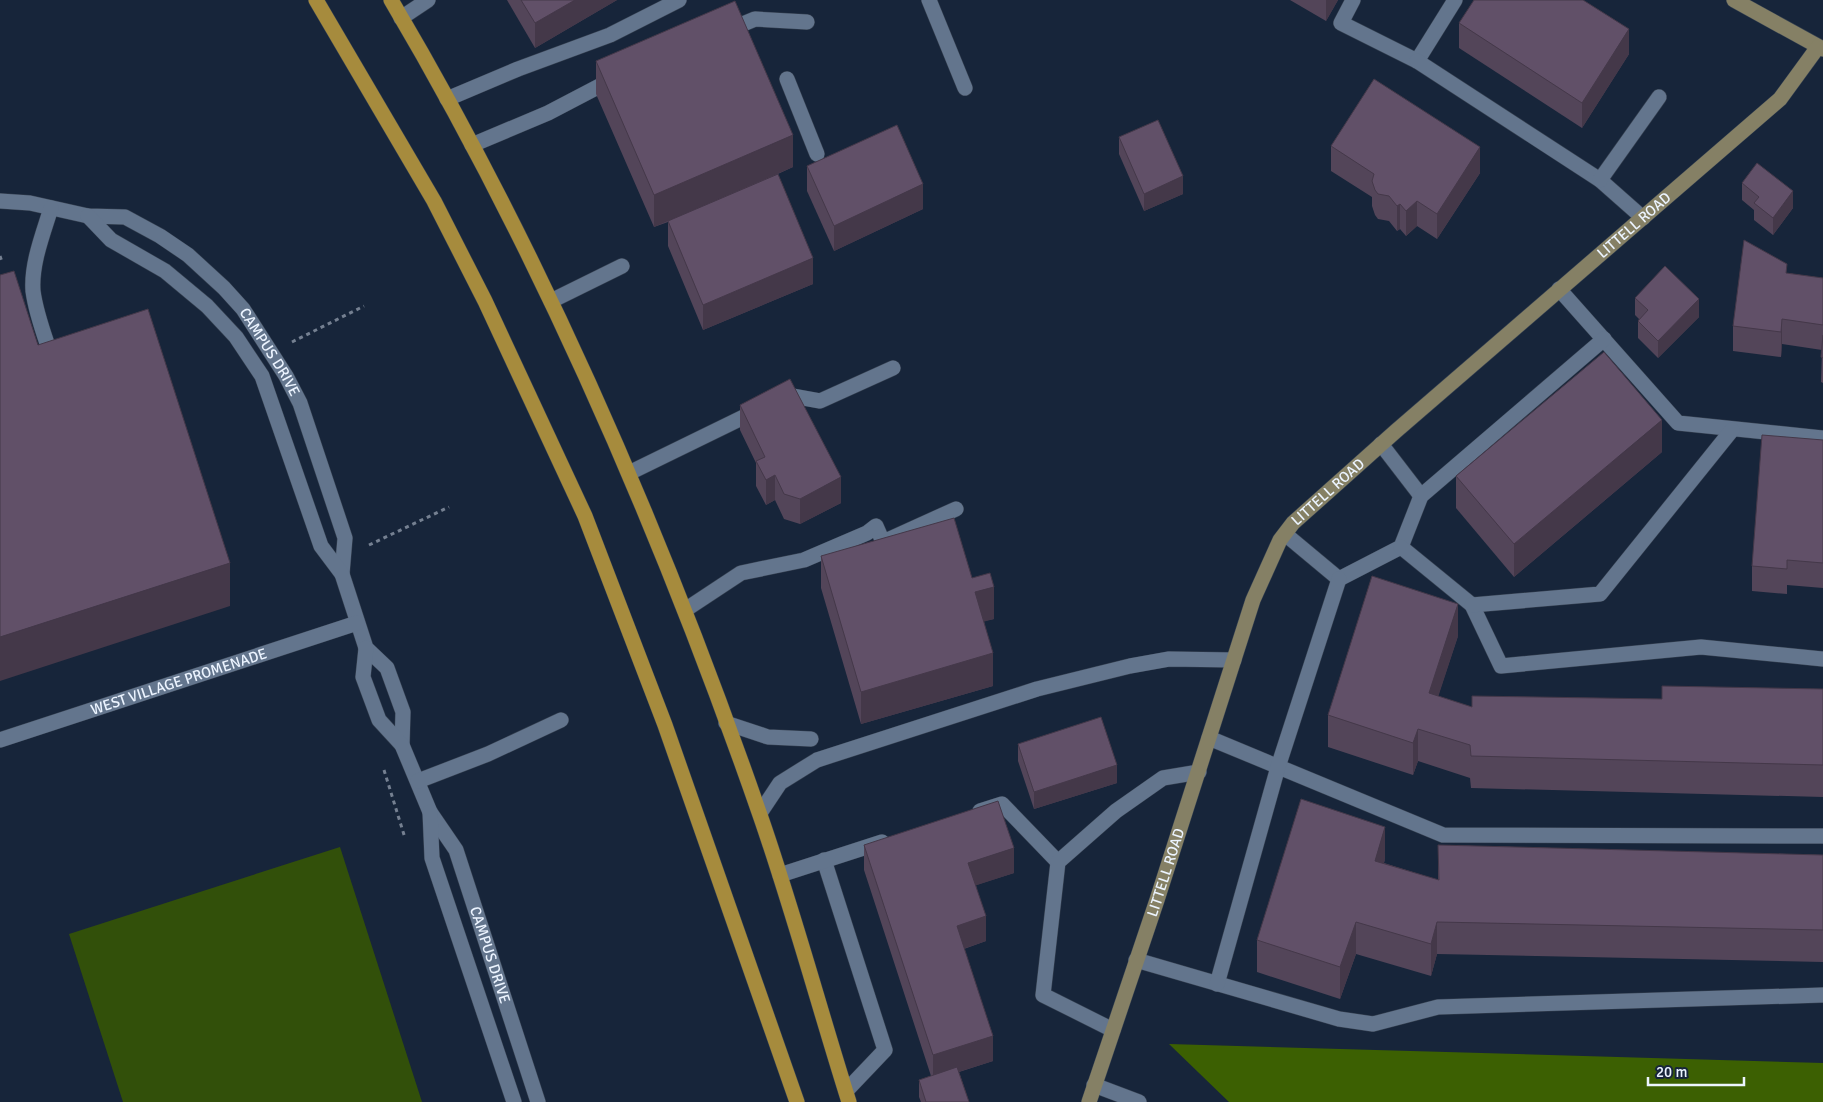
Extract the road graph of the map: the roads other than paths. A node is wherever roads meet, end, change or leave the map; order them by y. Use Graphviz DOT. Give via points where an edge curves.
graph roads {
  1 [pos="316,0"];
  2 [pos="391,0"];
  3 [pos="428,0"];
  4 [pos="680,0"];
  5 [pos="929,0"];
  6 [pos="1353,0"];
  7 [pos="1455,0"];
  8 [pos="1734,0"];
  9 [pos="402,18"];
  10 [pos="807,22"];
  11 [pos="711,37"];
  12 [pos="1821,48"];
  13 [pos="1417,61"];
  14 [pos="624,74"];
  15 [pos="787,79"];
  16 [pos="965,88"];
  17 [pos="1659,97"];
  18 [pos="447,99"];
  19 [pos="472,145"];
  20 [pos="816,154"];
  21 [pos="1600,180"];
  22 [pos="0,200"];
  23 [pos="51,208"];
  24 [pos="88,216"];
  25 [pos="1643,218"];
  26 [pos="622,266"];
  27 [pos="1559,289"];
  28 [pos="551,301"];
  29 [pos="1604,339"];
  30 [pos="51,355"];
  31 [pos="893,368"];
  32 [pos="1732,430"];
  33 [pos="1823,438"];
  34 [pos="1381,444"];
  35 [pos="629,473"];
  36 [pos="1421,496"];
  37 [pos="956,509"];
  38 [pos="1285,534"];
  39 [pos="1401,547"];
  40 [pos="342,574"];
  41 [pos="1339,579"];
  42 [pos="1472,604"];
  43 [pos="685,610"];
  44 [pos="356,623"];
  45 [pos="366,648"];
  46 [pos="1823,659"];
  47 [pos="1234,660"];
  48 [pos="561,720"];
  49 [pos="726,723"];
  50 [pos="1209,738"];
  51 [pos="811,739"];
  52 [pos="0,740"];
  53 [pos="402,745"];
  54 [pos="1278,767"];
  55 [pos="1198,772"];
  56 [pos="418,781"];
  57 [pos="430,812"];
  58 [pos="760,813"];
  59 [pos="965,816"];
  60 [pos="1823,836"];
  61 [pos="899,837"];
  62 [pos="824,860"];
  63 [pos="1058,862"];
  64 [pos="780,875"];
  65 [pos="1136,960"];
  66 [pos="1217,984"];
  67 [pos="1823,995"];
  68 [pos="1113,1030"];
  69 [pos="1094,1085"];
  70 [pos="848,1096"];
  71 [pos="514,1102"];
  72 [pos="538,1102"];
  73 [pos="797,1102"];
  74 [pos="1089,1102"];
  75 [pos="1139,1102"];
  1 -- 73 [label="main road" via="434,201 485,301 585,516 665,725"];
  2 -- 9 [label="main road"];
  3 -- 9 [label="lane"];
  4 -- 18 [label="lane" via="610,35"];
  5 -- 16 [label="lane"];
  6 -- 13 [label="lane" via="1341,23"];
  7 -- 13 [label="lane"];
  8 -- 12 [label="street"];
  9 -- 18 [label="main road"];
  10 -- 11 [label="lane" via="755,19"];
  12 -- 25 [label="street, LITTELL ROAD" via="1780,99"];
  13 -- 21 [label="lane"];
  14 -- 19 [label="lane" via="548,113"];
  15 -- 20 [label="lane"];
  17 -- 21 [label="lane"];
  18 -- 19 [label="main road"];
  19 -- 28 [label="main road"];
  21 -- 25 [label="lane"];
  22 -- 23 [label="lane, CAMPUS DRIVE"];
  23 -- 24 [label="lane, CAMPUS DRIVE"];
  23 -- 30 [label="lane" via="38,248 33,289"];
  24 -- 40 [label="lane, CAMPUS DRIVE" via="111,240 165,271 200,300 236,337 262,376 321,546"];
  24 -- 40 [label="lane, CAMPUS DRIVE" via="125,217 160,236 188,255 243,309 300,403 345,538"];
  25 -- 27 [label="street, LITTELL ROAD"];
  26 -- 28 [label="lane"];
  27 -- 29 [label="lane"];
  27 -- 34 [label="street, LITTELL ROAD"];
  28 -- 35 [label="main road"];
  29 -- 32 [label="lane" via="1678,423"];
  29 -- 36 [label="lane"];
  31 -- 35 [label="lane" via="820,401 787,395"];
  32 -- 33 [label="lane"];
  32 -- 42 [label="lane" via="1600,594"];
  34 -- 36 [label="lane"];
  34 -- 38 [label="street, LITTELL ROAD" via="1293,523"];
  35 -- 43 [label="main road"];
  36 -- 39 [label="lane"];
  37 -- 43 [label="lane" via="883,542 876,526 868,533 804,560 742,573"];
  38 -- 41 [label="lane"];
  38 -- 47 [label="street, LITTELL ROAD" via="1253,600"];
  39 -- 41 [label="lane"];
  39 -- 42 [label="lane"];
  40 -- 44 [label="lane, CAMPUS DRIVE"];
  41 -- 54 [label="lane"];
  42 -- 46 [label="lane" via="1500,666 1701,647"];
  43 -- 49 [label="main road"];
  44 -- 45 [label="lane, CAMPUS DRIVE"];
  44 -- 52 [label="lane, WEST VILLAGE PROMENADE"];
  45 -- 53 [label="lane, CAMPUS DRIVE" via="387,668 403,712"];
  45 -- 53 [label="lane, CAMPUS DRIVE" via="363,677 379,720"];
  47 -- 50 [label="street, LITTELL ROAD"];
  47 -- 58 [label="lane" via="1170,659 1130,666 1037,689 816,760 780,783"];
  48 -- 56 [label="lane" via="488,754"];
  49 -- 51 [label="lane" via="768,737"];
  49 -- 58 [label="main road"];
  50 -- 54 [label="lane"];
  50 -- 55 [label="street, LITTELL ROAD"];
  53 -- 56 [label="lane, CAMPUS DRIVE"];
  54 -- 60 [label="lane" via="1443,835"];
  54 -- 66 [label="lane"];
  55 -- 63 [label="lane" via="1163,778 1116,811"];
  55 -- 65 [label="street, LITTELL ROAD"];
  56 -- 57 [label="lane, CAMPUS DRIVE"];
  57 -- 71 [label="lane, CAMPUS DRIVE" via="432,858"];
  57 -- 72 [label="lane, CAMPUS DRIVE" via="456,850"];
  58 -- 64 [label="main road"];
  59 -- 63 [label="lane" via="1002,804"];
  61 -- 62 [label="lane"];
  62 -- 64 [label="lane"];
  62 -- 70 [label="lane" via="885,1050"];
  63 -- 68 [label="lane" via="1043,995"];
  64 -- 70 [label="main road"];
  65 -- 66 [label="lane"];
  65 -- 68 [label="street, LITTELL ROAD"];
  66 -- 67 [label="lane" via="1339,1018 1373,1024 1438,1007"];
  68 -- 69 [label="street, LITTELL ROAD"];
  69 -- 74 [label="street, LITTELL ROAD"];
  69 -- 75 [label="lane"];
}
